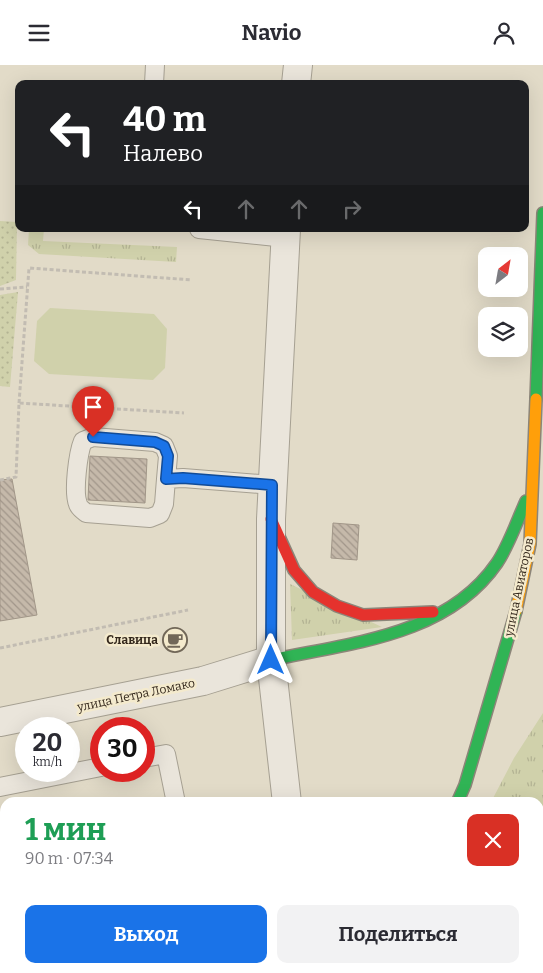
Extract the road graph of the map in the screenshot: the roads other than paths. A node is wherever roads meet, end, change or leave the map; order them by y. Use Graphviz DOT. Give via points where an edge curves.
graph roads {
  1 [pos="155,65"];
  2 [pos="298,65"];
  3 [pos="154,80"];
  4 [pos="296,80"];
  5 [pos="543,213"];
  6 [pos="251,232"];
  7 [pos="286,234"];
  8 [pos="166,479"];
  9 [pos="533,481"];
  10 [pos="272,485"];
  11 [pos="271,519"];
  12 [pos="440,612"];
  13 [pos="271,660"];
  14 [pos="0,722"];
  15 [pos="155,756"];
  16 [pos="90,769"];
  17 [pos="0,787"];
  18 [pos="175,797"];
  19 [pos="286,797"];
  20 [pos="460,797"];
  1 -- 3 [label="lane"];
  2 -- 4 [label="street"];
  5 -- 9 [label="main road, улица Авиаторов"];
  6 -- 7 [label="lane"];
  7 -- 10 [label="street"];
  8 -- 8 [label="lane" via="160,514 150,518 86,513 78,507 80,449 83,441 93,437 155,442 164,446 168,456"];
  8 -- 10 [label="lane"];
  9 -- 12 [label="main road" via="498,563 464,600"];
  9 -- 20 [label="main road, улица Авиаторов" via="530,544 515,617"];
  10 -- 11 [label="street"];
  11 -- 12 [label="main road" via="294,570 313,592 337,606 363,615"];
  11 -- 13 [label="street"];
  12 -- 13 [label="main road" via="404,631"];
  13 -- 14 [label="street, улица Петра Ломако" via="203,681"];
  13 -- 19 [label="street"];
  15 -- 18 [label="lane" via="166,754"];
  16 -- 17 [label="lane"];
}
